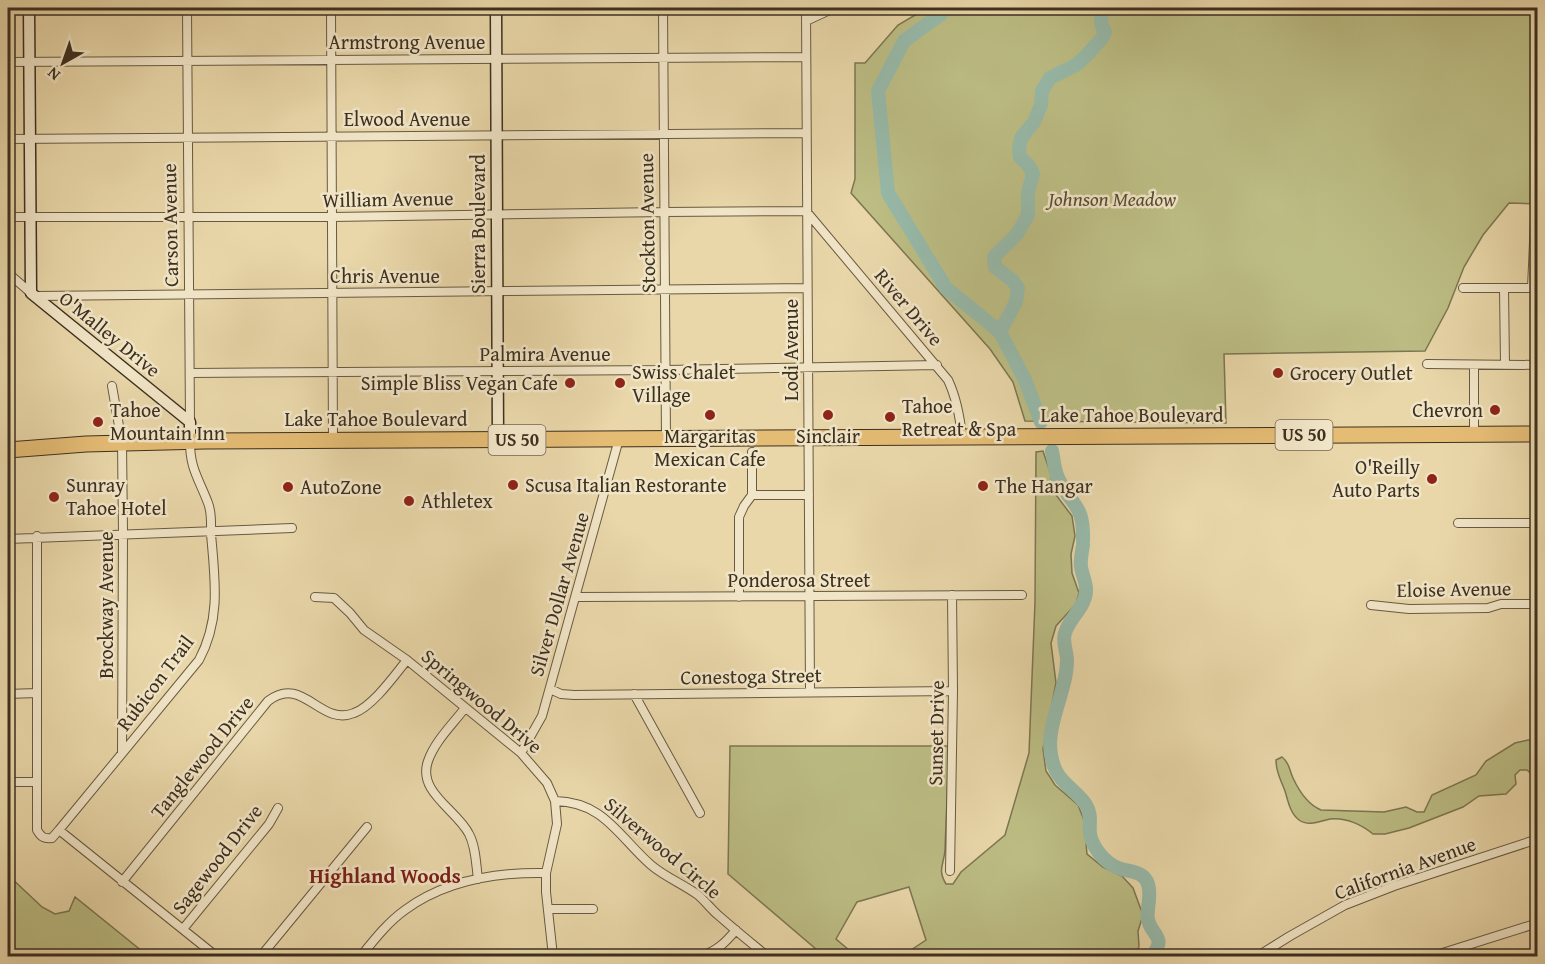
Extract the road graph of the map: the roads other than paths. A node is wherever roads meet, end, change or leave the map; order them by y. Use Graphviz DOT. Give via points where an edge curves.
graph roads {
  1 [pos="29,8"];
  2 [pos="187,8"];
  3 [pos="331,8"];
  4 [pos="496,8"];
  5 [pos="663,8"];
  6 [pos="806,8"];
  7 [pos="834,8"];
  8 [pos="806,21"];
  9 [pos="806,57"];
  10 [pos="496,58"];
  11 [pos="662,58"];
  12 [pos="331,59"];
  13 [pos="187,61"];
  14 [pos="8,62"];
  15 [pos="29,62"];
  16 [pos="806,133"];
  17 [pos="663,134"];
  18 [pos="331,135"];
  19 [pos="496,135"];
  20 [pos="188,138"];
  21 [pos="8,139"];
  22 [pos="30,139"];
  23 [pos="664,212"];
  24 [pos="806,212"];
  25 [pos="496,214"];
  26 [pos="1538,216"];
  27 [pos="8,217"];
  28 [pos="30,217"];
  29 [pos="188,217"];
  30 [pos="332,217"];
  31 [pos="8,273"];
  32 [pos="807,288"];
  33 [pos="1463,288"];
  34 [pos="1504,288"];
  35 [pos="1535,288"];
  36 [pos="665,290"];
  37 [pos="497,292"];
  38 [pos="332,293"];
  39 [pos="33,294"];
  40 [pos="189,296"];
  41 [pos="1427,364"];
  42 [pos="937,365"];
  43 [pos="1474,365"];
  44 [pos="1505,365"];
  45 [pos="1538,365"];
  46 [pos="808,366"];
  47 [pos="666,370"];
  48 [pos="497,371"];
  49 [pos="332,372"];
  50 [pos="190,373"];
  51 [pos="112,386"];
  52 [pos="190,422"];
  53 [pos="1474,434"];
  54 [pos="1538,434"];
  55 [pos="962,437"];
  56 [pos="808,438"];
  57 [pos="619,439"];
  58 [pos="666,439"];
  59 [pos="498,440"];
  60 [pos="333,441"];
  61 [pos="190,442"];
  62 [pos="122,443"];
  63 [pos="8,450"];
  64 [pos="752,452"];
  65 [pos="753,495"];
  66 [pos="809,495"];
  67 [pos="1458,522"];
  68 [pos="1538,523"];
  69 [pos="292,528"];
  70 [pos="211,531"];
  71 [pos="123,534"];
  72 [pos="38,536"];
  73 [pos="8,539"];
  74 [pos="952,595"];
  75 [pos="1022,595"];
  76 [pos="315,597"];
  77 [pos="576,597"];
  78 [pos="740,597"];
  79 [pos="810,597"];
  80 [pos="1538,604"];
  81 [pos="1371,605"];
  82 [pos="407,660"];
  83 [pos="550,689"];
  84 [pos="953,691"];
  85 [pos="810,692"];
  86 [pos="36,693"];
  87 [pos="8,694"];
  88 [pos="634,694"];
  89 [pos="465,708"];
  90 [pos="122,753"];
  91 [pos="521,753"];
  92 [pos="8,782"];
  93 [pos="36,782"];
  94 [pos="555,801"];
  95 [pos="278,808"];
  96 [pos="700,813"];
  97 [pos="367,827"];
  98 [pos="59,830"];
  99 [pos="1538,839"];
  100 [pos="950,871"];
  101 [pos="546,873"];
  102 [pos="478,879"];
  103 [pos="122,882"];
  104 [pos="549,909"];
  105 [pos="593,909"];
  106 [pos="1538,923"];
  107 [pos="183,930"];
  108 [pos="736,930"];
  109 [pos="216,957"];
  110 [pos="261,957"];
  111 [pos="361,957"];
  112 [pos="553,957"];
  113 [pos="701,957"];
  114 [pos="767,957"];
  115 [pos="1258,957"];
  116 [pos="1432,957"];
  1 -- 15 [label="street"];
  2 -- 13 [label="street, Carson Avenue"];
  3 -- 12 [label="street"];
  4 -- 10 [label="street, Sierra Boulevard"];
  5 -- 11 [label="street, Stockton Avenue"];
  6 -- 8 [label="street, Lodi Avenue"];
  7 -- 8 [label="street"];
  8 -- 9 [label="street, Lodi Avenue"];
  9 -- 11 [label="street, Armstrong Avenue"];
  9 -- 16 [label="street, Lodi Avenue"];
  10 -- 11 [label="street, Armstrong Avenue"];
  10 -- 12 [label="street, Armstrong Avenue"];
  10 -- 19 [label="street, Sierra Boulevard"];
  11 -- 17 [label="street, Stockton Avenue"];
  12 -- 13 [label="street, Armstrong Avenue"];
  12 -- 18 [label="street"];
  13 -- 15 [label="street, Armstrong Avenue"];
  13 -- 20 [label="street, Carson Avenue"];
  14 -- 15 [label="street, Armstrong Avenue"];
  15 -- 22 [label="street"];
  16 -- 17 [label="street, Elwood Avenue"];
  16 -- 24 [label="street, Lodi Avenue"];
  17 -- 19 [label="street, Elwood Avenue"];
  17 -- 23 [label="street, Stockton Avenue"];
  18 -- 19 [label="street, Elwood Avenue"];
  18 -- 20 [label="street, Elwood Avenue"];
  18 -- 30 [label="street"];
  19 -- 25 [label="street, Sierra Boulevard"];
  20 -- 22 [label="street, Elwood Avenue"];
  20 -- 29 [label="street, Carson Avenue"];
  21 -- 22 [label="street, Elwood Avenue"];
  22 -- 28 [label="street"];
  23 -- 24 [label="street, William Avenue"];
  23 -- 25 [label="street, William Avenue"];
  23 -- 36 [label="street, Stockton Avenue"];
  24 -- 32 [label="street, Lodi Avenue"];
  24 -- 42 [label="street, River Drive"];
  25 -- 30 [label="street, William Avenue"];
  25 -- 37 [label="street, Sierra Boulevard"];
  26 -- 35 [label="street"];
  27 -- 28 [label="street, William Avenue"];
  28 -- 29 [label="street, William Avenue"];
  28 -- 39 [label="street"];
  29 -- 30 [label="street, William Avenue"];
  29 -- 40 [label="street, Carson Avenue"];
  30 -- 38 [label="street"];
  31 -- 39 [label="street, O'Malley Drive"];
  32 -- 36 [label="street, Chris Avenue"];
  32 -- 46 [label="street, Lodi Avenue"];
  33 -- 34 [label="street"];
  34 -- 35 [label="street"];
  34 -- 44 [label="street"];
  36 -- 37 [label="street, Chris Avenue"];
  36 -- 47 [label="street, Stockton Avenue"];
  37 -- 38 [label="street, Chris Avenue"];
  37 -- 48 [label="street, Sierra Boulevard"];
  38 -- 40 [label="street, Chris Avenue"];
  38 -- 49 [label="street"];
  39 -- 40 [label="street, Chris Avenue"];
  39 -- 52 [label="street, O'Malley Drive"];
  40 -- 50 [label="street, Carson Avenue"];
  41 -- 43 [label="street"];
  42 -- 46 [label="street, Palmira Avenue"];
  42 -- 55 [label="street, River Drive" via="955,396"];
  43 -- 44 [label="street"];
  43 -- 53 [label="street"];
  44 -- 45 [label="street"];
  46 -- 47 [label="street, Palmira Avenue"];
  46 -- 56 [label="street, Lodi Avenue"];
  47 -- 48 [label="street, Palmira Avenue"];
  47 -- 58 [label="street, Stockton Avenue"];
  48 -- 49 [label="street, Palmira Avenue"];
  48 -- 59 [label="street, Sierra Boulevard"];
  49 -- 50 [label="street, Palmira Avenue"];
  49 -- 60 [label="street"];
  50 -- 52 [label="street, Carson Avenue"];
  51 -- 62 [label="street, Brockway Avenue"];
  52 -- 61 [label="street, Carson Avenue"];
  53 -- 54 [label="highway, Lake Tahoe Boulevard / US 50"];
  53 -- 55 [label="highway, Lake Tahoe Boulevard / US 50"];
  55 -- 56 [label="highway, Lake Tahoe Boulevard / US 50"];
  56 -- 58 [label="highway, Lake Tahoe Boulevard / US 50"];
  56 -- 66 [label="street, Lodi Avenue"];
  57 -- 58 [label="highway, Lake Tahoe Boulevard / US 50"];
  57 -- 59 [label="highway, Lake Tahoe Boulevard / US 50"];
  57 -- 77 [label="street, Silver Dollar Avenue"];
  59 -- 60 [label="highway, Lake Tahoe Boulevard / US 50"];
  60 -- 61 [label="highway, Lake Tahoe Boulevard / US 50"];
  61 -- 62 [label="highway, Lake Tahoe Boulevard / US 50"];
  61 -- 70 [label="street, Rubicon Trail" via="193,467 211,515"];
  62 -- 63 [label="highway, Lake Tahoe Boulevard / US 50"];
  62 -- 71 [label="street, Brockway Avenue"];
  64 -- 65 [label="street"];
  65 -- 66 [label="street"];
  65 -- 78 [label="street" via="739,517"];
  66 -- 79 [label="street, Lodi Avenue"];
  67 -- 68 [label="street"];
  69 -- 70 [label="street"];
  70 -- 71 [label="street"];
  70 -- 90 [label="street, Rubicon Trail" via="216,585 207,644 199,660"];
  71 -- 72 [label="street"];
  71 -- 90 [label="street, Brockway Avenue"];
  72 -- 73 [label="street"];
  72 -- 86 [label="street"];
  74 -- 75 [label="street, Ponderosa Street"];
  74 -- 79 [label="street, Ponderosa Street"];
  74 -- 84 [label="street, Sunset Drive"];
  76 -- 82 [label="street, Springwood Drive" via="334,598 364,630"];
  77 -- 78 [label="street, Ponderosa Street"];
  77 -- 83 [label="street, Silver Dollar Avenue"];
  78 -- 79 [label="street, Ponderosa Street"];
  79 -- 85 [label="street, Lodi Avenue"];
  80 -- 81 [label="street, Eloise Avenue" via="1409,609"];
  82 -- 89 [label="street, Springwood Drive"];
  82 -- 103 [label="street, Tanglewood Drive" via="367,705 353,714 329,713 290,692 277,694 268,701"];
  83 -- 88 [label="street, Conestoga Street" via="574,695"];
  83 -- 91 [label="street, Silver Dollar Avenue" via="542,716"];
  84 -- 85 [label="street, Conestoga Street"];
  84 -- 100 [label="street, Sunset Drive"];
  85 -- 88 [label="street, Conestoga Street"];
  86 -- 87 [label="street"];
  86 -- 93 [label="street"];
  88 -- 96 [label="street"];
  89 -- 91 [label="street, Springwood Drive"];
  89 -- 102 [label="street" via="434,747 427,764 428,782 471,837"];
  90 -- 98 [label="street, Rubicon Trail"];
  91 -- 94 [label="street, Springwood Drive" via="547,783"];
  92 -- 93 [label="street"];
  93 -- 98 [label="street" via="37,830 46,839"];
  94 -- 101 [label="street, Springwood Drive" via="557,824"];
  94 -- 108 [label="street, Silverwood Circle" via="572,801 603,817 650,864 697,895"];
  95 -- 107 [label="street, Sagewood Drive"];
  97 -- 110 [label="street"];
  98 -- 103 [label="street"];
  99 -- 115 [label="street, California Avenue" via="1345,905"];
  101 -- 102 [label="street"];
  101 -- 104 [label="street, Springwood Drive"];
  102 -- 111 [label="street" via="429,894 404,911"];
  103 -- 107 [label="street"];
  104 -- 105 [label="street"];
  104 -- 112 [label="street, Springwood Drive"];
  106 -- 116 [label="street"];
  107 -- 109 [label="street"];
  108 -- 113 [label="street" via="724,945"];
  108 -- 114 [label="street, Silverwood Circle"];
}
